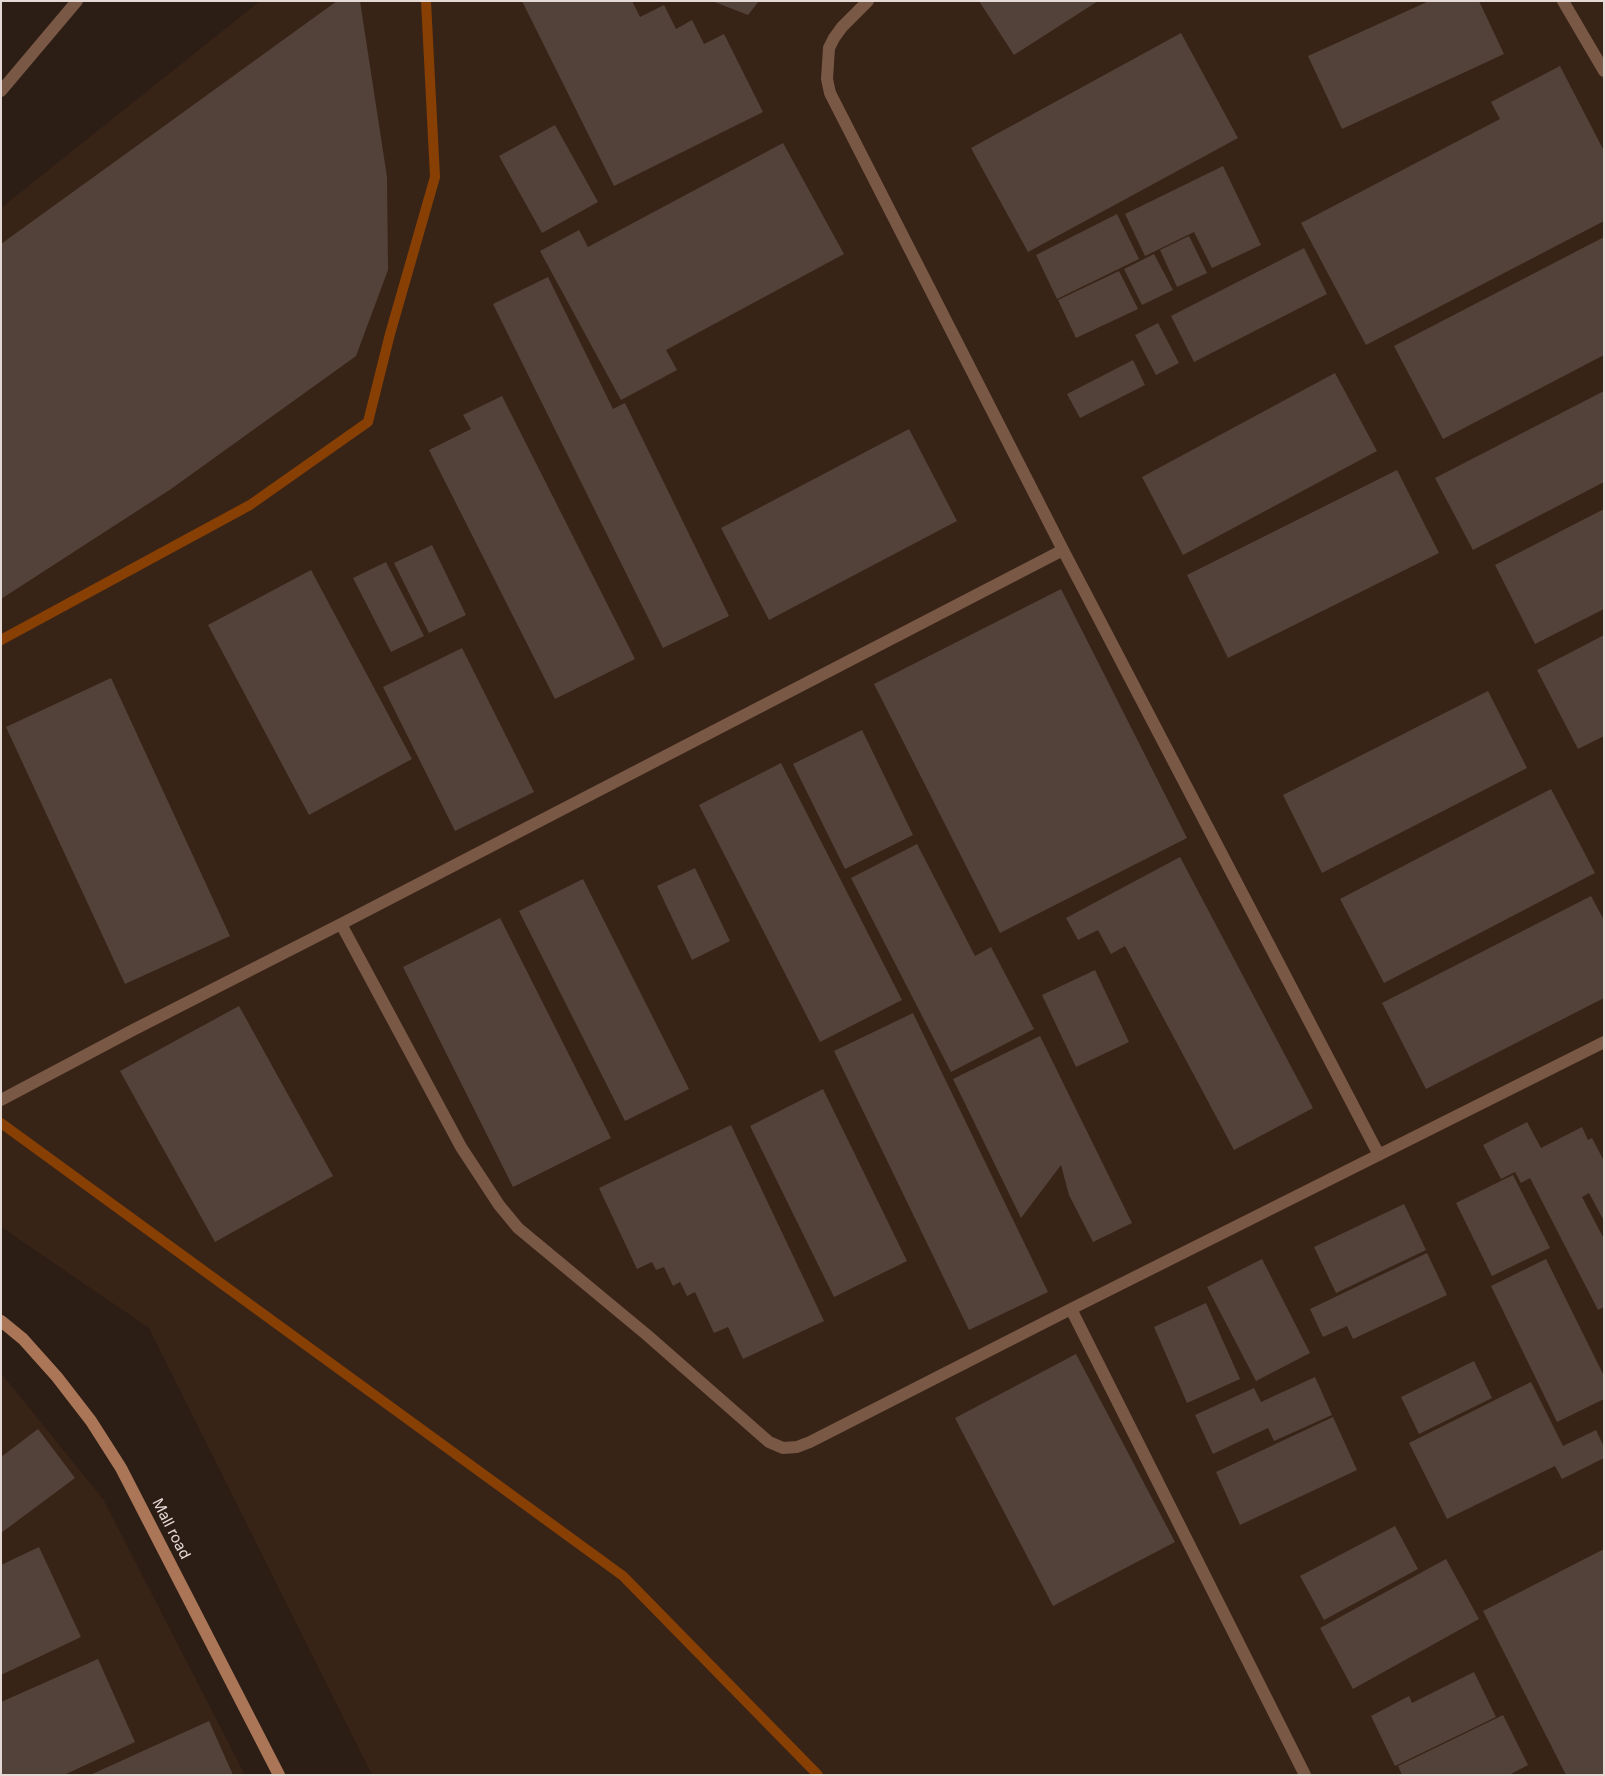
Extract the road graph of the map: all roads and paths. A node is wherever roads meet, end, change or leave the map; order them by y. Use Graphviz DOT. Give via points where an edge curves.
graph roads {
  1 [pos="77,1"];
  2 [pos="868,1"];
  3 [pos="1563,1"];
  4 [pos="1604,71"];
  5 [pos="1,91"];
  6 [pos="1063,550"];
  7 [pos="341,924"];
  8 [pos="1604,1042"];
  9 [pos="1,1100"];
  10 [pos="1379,1155"];
  11 [pos="1071,1309"];
  12 [pos="1,1322"];
  13 [pos="279,1775"];
  14 [pos="1305,1775"];
  1 -- 5 [label="street"];
  2 -- 6 [label="street" via="842,27 829,48 827,79 830,93"];
  3 -- 4 [label="street"];
  6 -- 7 [label="street"];
  6 -- 10 [label="street"];
  7 -- 9 [label="street"];
  7 -- 11 [label="street" via="461,1147 518,1228 769,1442 783,1448 810,1442"];
  8 -- 10 [label="street"];
  10 -- 11 [label="street"];
  11 -- 14 [label="street"];
  12 -- 13 [label="street, Mall road" via="23,1339 57,1377 121,1468"];
}
